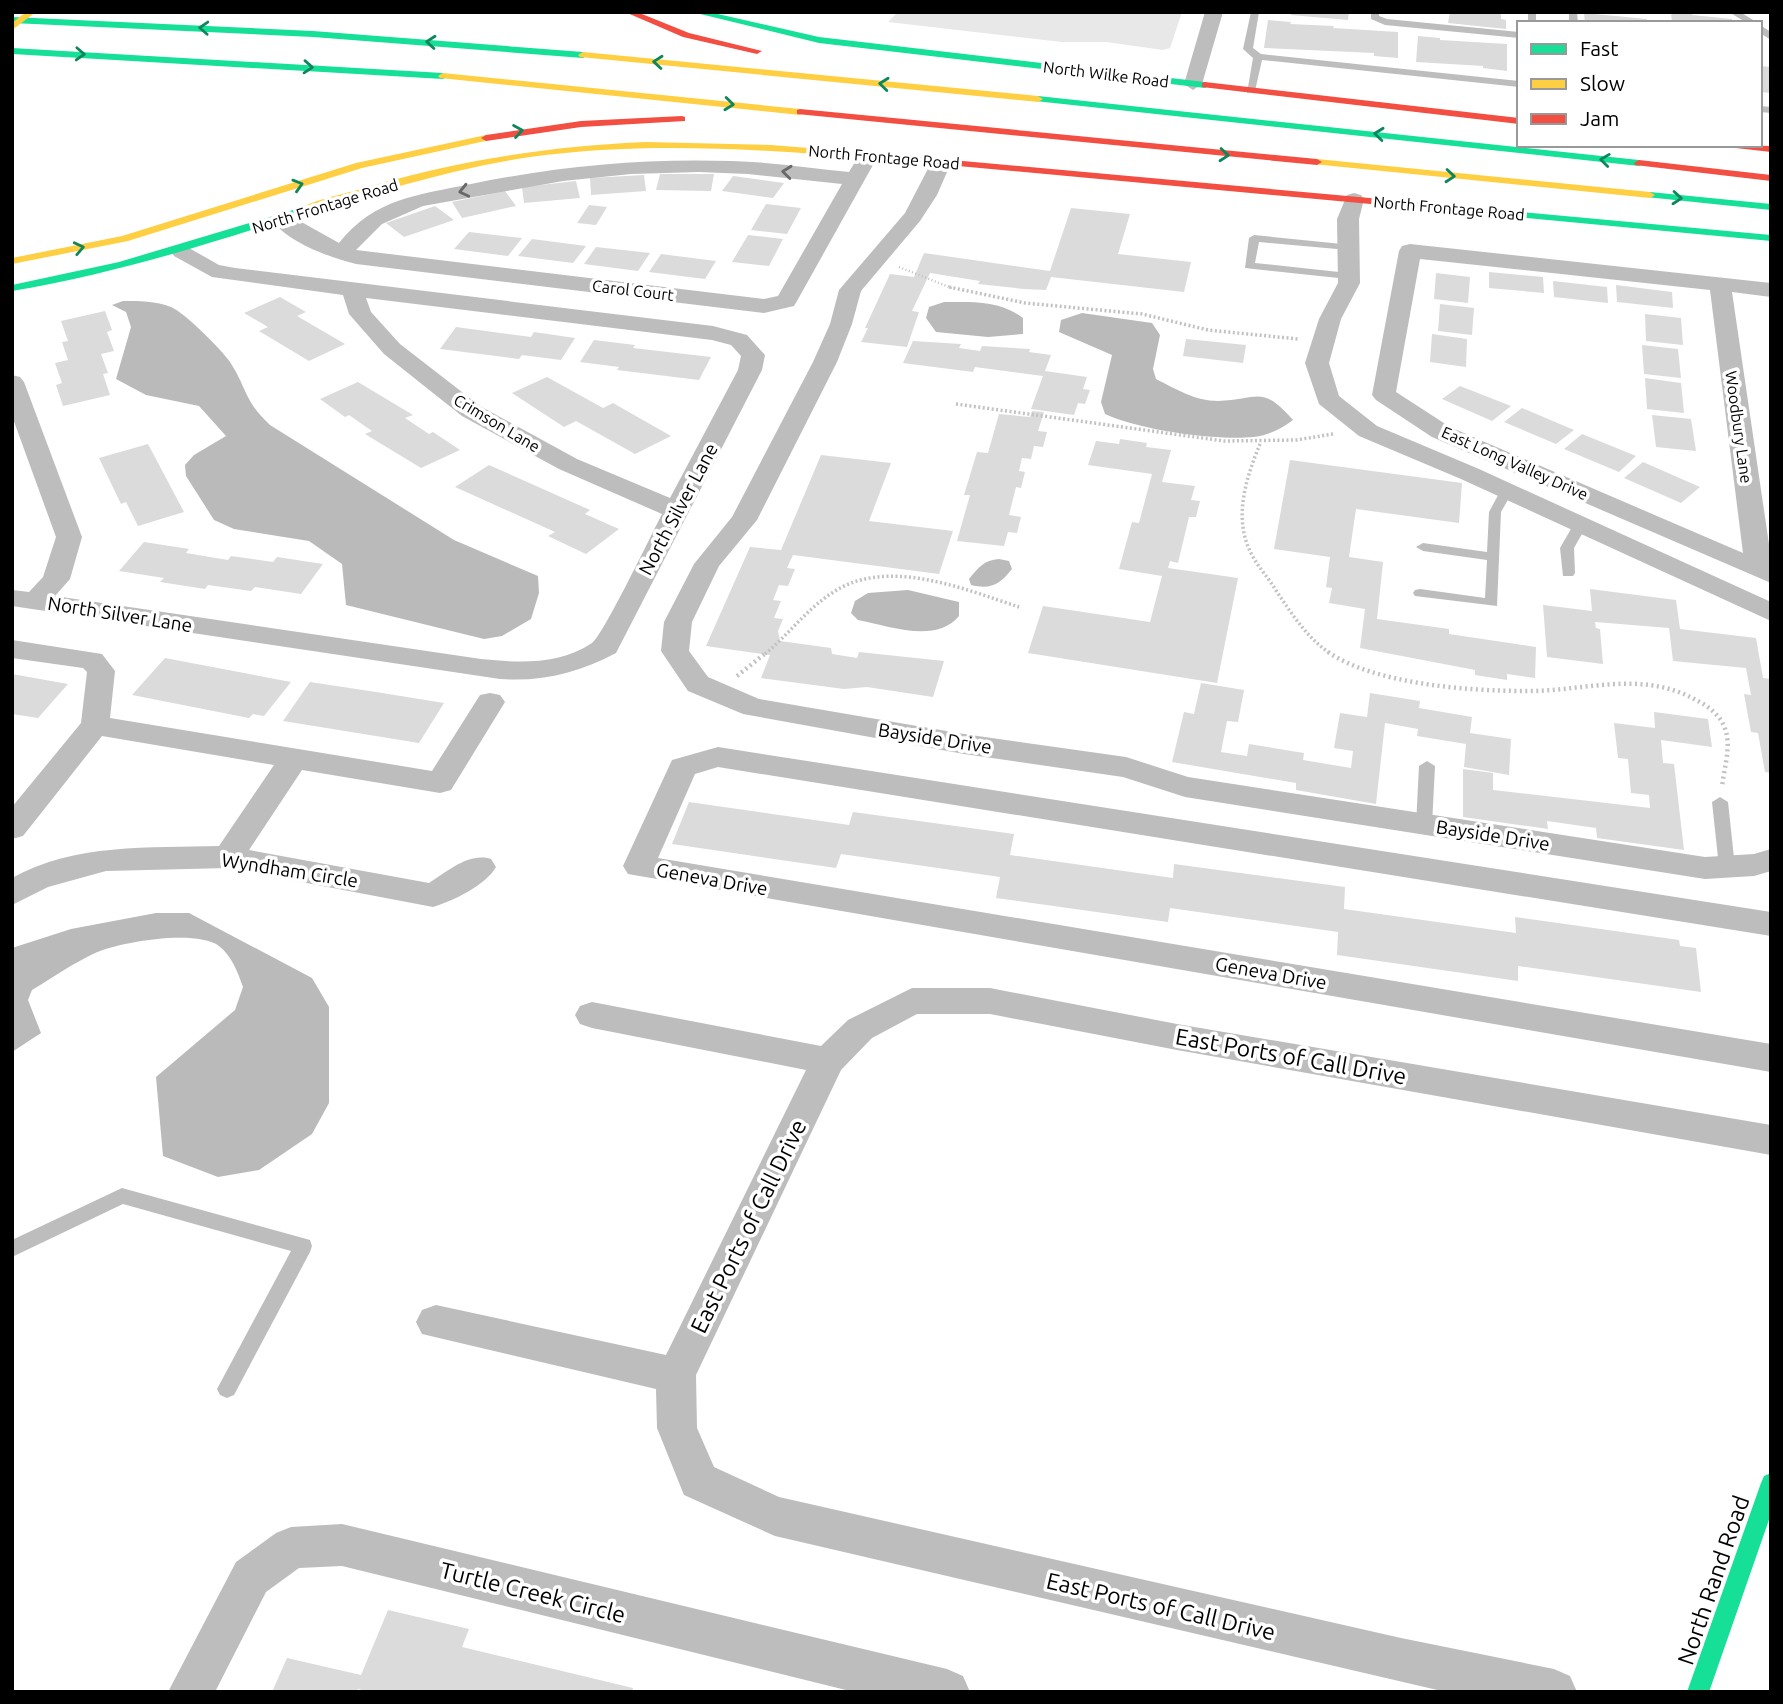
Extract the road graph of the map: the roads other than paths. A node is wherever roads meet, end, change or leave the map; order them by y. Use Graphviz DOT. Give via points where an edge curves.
graph roads {
  1 [pos="32,12"];
  2 [pos="629,12"];
  3 [pos="696,12"];
  4 [pos="1214,12"];
  5 [pos="1255,12"];
  6 [pos="1375,12"];
  7 [pos="1422,12"];
  8 [pos="1733,12"];
  9 [pos="12,20"];
  10 [pos="1750,21"];
  11 [pos="1421,25"];
  12 [pos="12,27"];
  13 [pos="1517,35"];
  14 [pos="12,51"];
  15 [pos="773,54"];
  16 [pos="1258,57"];
  17 [pos="841,64"];
  18 [pos="1194,84"];
  19 [pos="1517,84"];
  20 [pos="1251,91"];
  21 [pos="1517,121"];
  22 [pos="1269,122"];
  23 [pos="1754,147"];
  24 [pos="1156,148"];
  25 [pos="1771,149"];
  26 [pos="868,156"];
  27 [pos="941,163"];
  28 [pos="1771,178"];
  29 [pos="855,179"];
  30 [pos="1354,199"];
  31 [pos="1771,207"];
  32 [pos="282,219"];
  33 [pos="1771,238"];
  34 [pos="1348,247"];
  35 [pos="182,251"];
  36 [pos="342,253"];
  37 [pos="12,261"];
  38 [pos="1348,276"];
  39 [pos="1720,284"];
  40 [pos="12,288"];
  41 [pos="353,290"];
  42 [pos="1771,290"];
  43 [pos="12,382"];
  44 [pos="1507,491"];
  45 [pos="678,511"];
  46 [pos="1580,525"];
  47 [pos="1423,547"];
  48 [pos="1493,556"];
  49 [pos="1568,573"];
  50 [pos="1765,573"];
  51 [pos="1420,593"];
  52 [pos="24,599"];
  53 [pos="1771,613"];
  54 [pos="12,649"];
  55 [pos="490,702"];
  56 [pos="95,725"];
  57 [pos="294,758"];
  58 [pos="1427,766"];
  59 [pos="1720,802"];
  60 [pos="1424,825"];
  61 [pos="12,828"];
  62 [pos="228,857"];
  63 [pos="1771,860"];
  64 [pos="480,867"];
  65 [pos="1727,867"];
  66 [pos="12,893"];
  67 [pos="1771,924"];
  68 [pos="592,1015"];
  69 [pos="1771,1058"];
  70 [pos="828,1061"];
  71 [pos="1771,1140"];
  72 [pos="12,1249"];
  73 [pos="436,1322"];
  74 [pos="676,1375"];
  75 [pos="226,1390"];
  76 [pos="1771,1483"];
  77 [pos="191,1692"];
  78 [pos="947,1692"];
  79 [pos="1554,1692"];
  80 [pos="1698,1692"];
  1 -- 12 [label="main road"];
  2 -- 15 [label="main road" via="686,35"];
  3 -- 18 [label="main road, North Wilke Road" via="819,40"];
  4 -- 18 [label="street"];
  5 -- 16 [label="lane" via="1248,49"];
  6 -- 11 [label="lane" via="1380,20"];
  7 -- 11 [label="lane"];
  8 -- 10 [label="lane"];
  22 -- 9 [label="main road, one-way" via="414,41"];
  11 -- 13 [label="lane"];
  14 -- 24 [label="main road, one-way" via="418,74"];
  16 -- 19 [label="lane"];
  16 -- 20 [label="lane"];
  17 -- 22 [label="main road"];
  18 -- 20 [label="main road, North Wilke Road"];
  20 -- 21 [label="main road, North Wilke Road"];
  28 -- 22 [label="main road, one-way"];
  23 -- 25 [label="main road"];
  24 -- 31 [label="main road, one-way"];
  37 -- 24 [label="main road, one-way" via="124,239 410,152 581,124 689,118 1022,143"];
  26 -- 27 [label="main road, North Frontage Road"];
  26 -- 29 [label="street, Carol Court"];
  26 -- 32 [label="main road, North Frontage Road" via="751,145 561,150 378,187"];
  27 -- 30 [label="main road, North Frontage Road"];
  27 -- 60 [label="street, Bayside Drive" via="913,217 850,290 834,343 744,520 707,564 678,622 675,651 698,684 753,707 1126,767 1185,787"];
  29 -- 36 [label="street, one-way" via="734,167 572,172 408,204 362,228"];
  29 -- 36 [label="street, Carol Court" via="786,301 764,306"];
  30 -- 33 [label="main road, North Frontage Road"];
  30 -- 34 [label="street"];
  32 -- 35 [label="main road, North Frontage Road"];
  32 -- 36 [label="street, Carol Court" via="308,238"];
  34 -- 38 [label="street"];
  34 -- 38 [label="lane" via="1254,237 1248,266"];
  35 -- 40 [label="main road, North Frontage Road"];
  35 -- 41 [label="street, North Silver Lane" via="212,270"];
  38 -- 44 [label="street" via="1349,284 1330,319 1317,363 1328,399 1361,425"];
  39 -- 42 [label="street, East Long Valley Drive"];
  39 -- 50 [label="street, Woodbury Lane"];
  39 -- 50 [label="street, East Long Valley Drive" via="1410,251 1384,395 1441,432"];
  41 -- 45 [label="street, Crimson Lane" via="360,314 392,349 471,411 568,464"];
  41 -- 45 [label="street, North Silver Lane" via="713,333 738,340 752,355 750,370"];
  43 -- 52 [label="street" via="69,537 56,579"];
  44 -- 46 [label="street"];
  44 -- 48 [label="lane" via="1495,512"];
  45 -- 52 [label="street, North Silver Lane" via="606,647 573,665 524,673"];
  46 -- 49 [label="lane" via="1567,548"];
  46 -- 53 [label="street"];
  47 -- 48 [label="lane"];
  48 -- 51 [label="lane" via="1492,603"];
  54 -- 56 [label="street" via="92,660 101,671"];
  55 -- 57 [label="street" via="440,783"];
  56 -- 57 [label="street"];
  56 -- 61 [label="street"];
  57 -- 62 [label="street"];
  58 -- 60 [label="lane"];
  59 -- 65 [label="lane"];
  60 -- 65 [label="street, Bayside Drive"];
  62 -- 64 [label="street, Wyndham Circle" via="433,895"];
  62 -- 66 [label="street, Wyndham Circle" via="106,860 38,878"];
  63 -- 65 [label="street, Bayside Drive"];
  67 -- 69 [label="street, Geneva Drive" via="718,757 683,767 639,866"];
  68 -- 70 [label="street"];
  70 -- 71 [label="street, East Ports of Call Drive" via="860,1029 912,1001 990,1001"];
  70 -- 74 [label="street, East Ports of Call Drive"];
  72 -- 75 [label="lane" via="122,1196 303,1246"];
  73 -- 74 [label="street"];
  74 -- 79 [label="street, East Ports of Call Drive" via="677,1427 699,1481 775,1516"];
  76 -- 80 [label="main road, North Rand Road"];
  77 -- 78 [label="street, Turtle Creek Circle" via="251,1577 291,1548 342,1545"];
}
